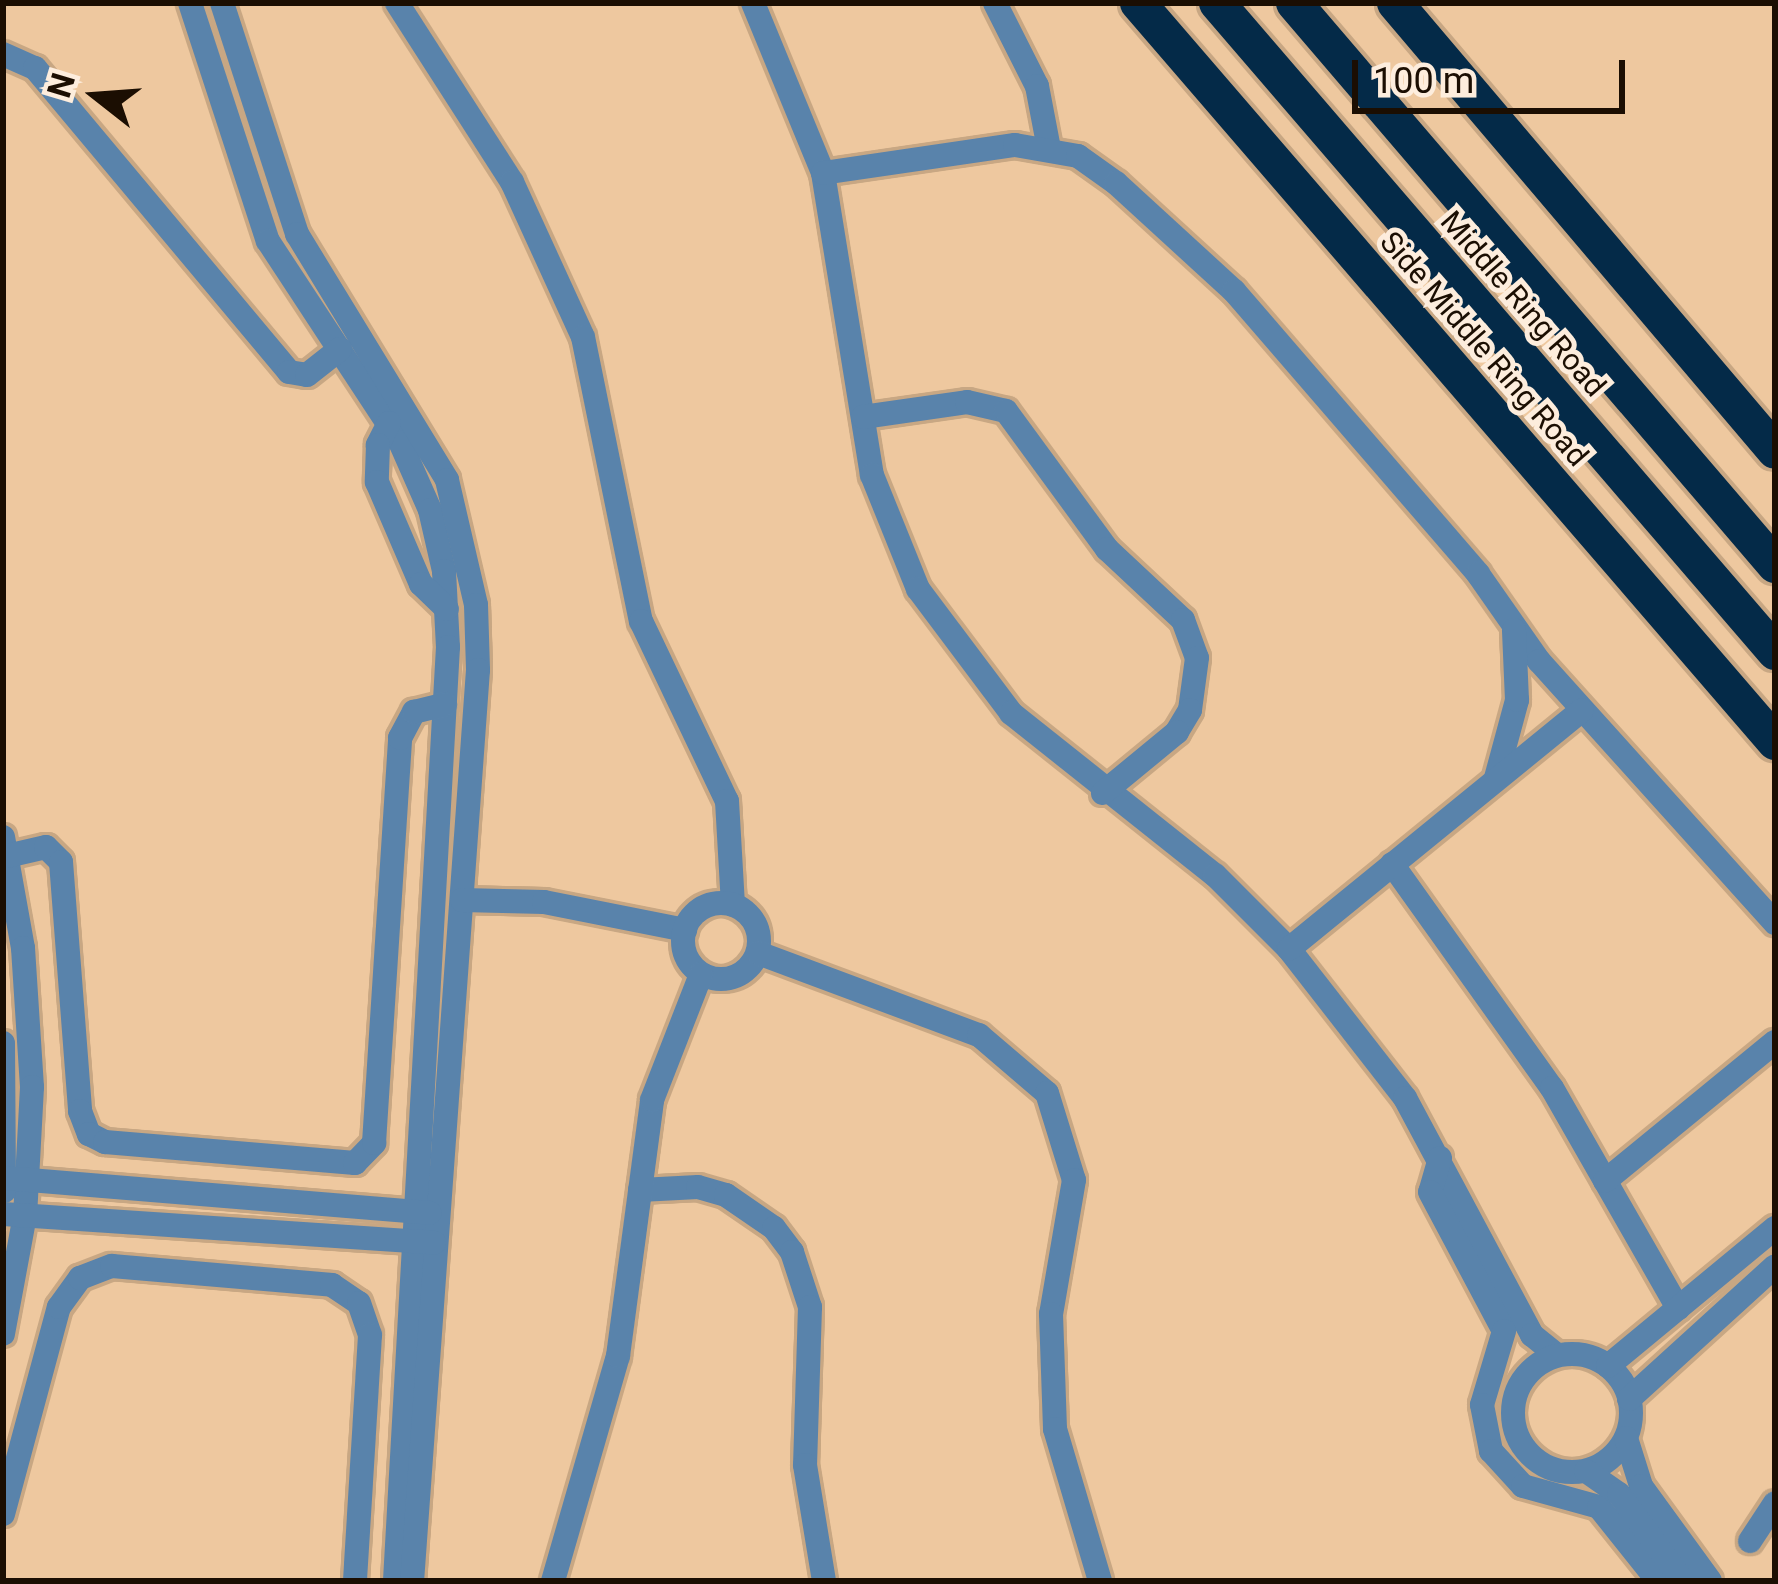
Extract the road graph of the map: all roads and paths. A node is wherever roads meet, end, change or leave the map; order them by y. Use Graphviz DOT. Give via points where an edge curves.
graph roads {
  1 [pos="190,3"];
  2 [pos="222,3"];
  3 [pos="397,3"];
  4 [pos="753,3"];
  5 [pos="995,3"];
  6 [pos="1138,3"];
  7 [pos="1217,3"];
  8 [pos="1294,3"];
  9 [pos="1395,3"];
  10 [pos="3,54"];
  11 [pos="1049,148"];
  12 [pos="824,173"];
  13 [pos="340,349"];
  14 [pos="863,417"];
  15 [pos="389,422"];
  16 [pos="1775,452"];
  17 [pos="1775,565"];
  18 [pos="447,609"];
  19 [pos="1514,628"];
  20 [pos="1763,638"];
  21 [pos="1775,682"];
  22 [pos="445,704"];
  23 [pos="1582,710"];
  24 [pos="1775,742"];
  25 [pos="1496,780"];
  26 [pos="1103,793"];
  27 [pos="5,846"];
  28 [pos="1392,865"];
  29 [pos="462,900"];
  30 [pos="733,904"];
  31 [pos="1775,923"];
  32 [pos="685,930"];
  33 [pos="1289,949"];
  34 [pos="758,953"];
  35 [pos="701,974"];
  36 [pos="382,1014"];
  37 [pos="427,1016"];
  38 [pos="1775,1042"];
  39 [pos="3,1047"];
  40 [pos="434,1100"];
  41 [pos="224,1152"];
  42 [pos="1440,1158"];
  43 [pos="17,1179"];
  44 [pos="1605,1180"];
  45 [pos="640,1190"];
  46 [pos="3,1197"];
  47 [pos="220,1197"];
  48 [pos="429,1213"];
  49 [pos="14,1214"];
  50 [pos="1775,1228"];
  51 [pos="427,1243"];
  52 [pos="1775,1266"];
  53 [pos="1678,1308"];
  54 [pos="3,1334"];
  55 [pos="1557,1355"];
  56 [pos="1608,1366"];
  57 [pos="1629,1399"];
  58 [pos="1625,1438"];
  59 [pos="1586,1471"];
  60 [pos="1775,1504"];
  61 [pos="3,1514"];
  62 [pos="1750,1541"];
  63 [pos="1697,1579"];
  64 [pos="355,1581"];
  65 [pos="395,1581"];
  66 [pos="412,1581"];
  67 [pos="553,1581"];
  68 [pos="824,1581"];
  69 [pos="1100,1581"];
  70 [pos="1658,1581"];
  1 -- 13 [label="street" via="263,228"];
  2 -- 29 [label="street" via="297,234 416,419 458,514 478,637"];
  3 -- 30 [label="street" via="512,182 583,337 641,621 730,814"];
  4 -- 12 [label="street"];
  5 -- 11 [label="street" via="1037,86"];
  6 -- 24 [label="highway, Side Middle Ring Road"];
  7 -- 20 [label="highway, Middle Ring Road"];
  8 -- 17 [label="highway, Middle Ring Road"];
  9 -- 16 [label="highway"];
  10 -- 13 [label="street" via="35,68 289,372 307,375"];
  11 -- 12 [label="street" via="994,147"];
  11 -- 19 [label="street" via="1116,183 1234,291 1478,574"];
  12 -- 14 [label="street"];
  13 -- 15 [label="street"];
  14 -- 26 [label="street" via="888,527 938,622 1012,713"];
  14 -- 26 [label="street" via="967,402 1006,411 1107,549 1183,620 1197,658 1190,710 1177,732"];
  15 -- 18 [label="street" via="430,510"];
  15 -- 18 [label="street" via="376,482 421,584"];
  18 -- 22 [label="street"];
  19 -- 23 [label="street"];
  19 -- 25 [label="street" via="1517,700"];
  20 -- 21 [label="highway, Middle Ring Road"];
  22 -- 36 [label="street" via="414,712 400,738"];
  22 -- 37 [label="street"];
  23 -- 25 [label="street"];
  23 -- 31 [label="street"];
  25 -- 28 [label="street"];
  26 -- 33 [label="street" via="1215,875"];
  27 -- 41 [label="street" via="46,847 62,862 84,1127 105,1142"];
  27 -- 43 [label="street" via="28,994"];
  28 -- 33 [label="street"];
  28 -- 44 [label="street" via="1516,1033"];
  29 -- 32 [label="street" via="585,908"];
  29 -- 40 [label="street"];
  30 -- 32 [label="street" via="704,907"];
  30 -- 34 [label="street" via="755,924"];
  32 -- 35 [label="street" via="687,959"];
  33 -- 42 [label="street" via="1385,1070"];
  34 -- 35 [label="street" via="739,976"];
  34 -- 69 [label="street" via="979,1034 1047,1093 1074,1180 1052,1315 1055,1429"];
  35 -- 45 [label="street" via="663,1059"];
  36 -- 37 [label="street"];
  36 -- 41 [label="street" via="368,1156 348,1164"];
  37 -- 40 [label="street"];
  38 -- 44 [label="street"];
  39 -- 43 [label="street"];
  40 -- 48 [label="street"];
  41 -- 47 [label="street"];
  42 -- 55 [label="street" via="1532,1335"];
  42 -- 70 [label="street" via="1430,1192 1504,1331 1483,1405 1491,1451 1523,1486 1599,1507"];
  43 -- 46 [label="street"];
  43 -- 47 [label="street"];
  43 -- 49 [label="street"];
  44 -- 53 [label="street"];
  45 -- 67 [label="street" via="618,1356"];
  45 -- 68 [label="street" via="683,1186 726,1195 752,1209 792,1252 810,1307 805,1465"];
  47 -- 48 [label="street"];
  48 -- 51 [label="street"];
  49 -- 51 [label="street"];
  49 -- 54 [label="street"];
  50 -- 53 [label="street"];
  51 -- 65 [label="street"];
  51 -- 66 [label="street"];
  52 -- 57 [label="street"];
  53 -- 56 [label="street"];
  55 -- 56 [label="street"];
  55 -- 59 [label="street" via="1524,1377 1514,1428 1547,1468"];
  56 -- 57 [label="street"];
  57 -- 58 [label="street"];
  58 -- 59 [label="street" via="1610,1459"];
  58 -- 63 [label="street" via="1641,1486"];
  59 -- 63 [label="street"];
  60 -- 62 [label="street"];
  61 -- 64 [label="street" via="59,1307 80,1278 112,1267 323,1283 352,1295 368,1324"];
}
